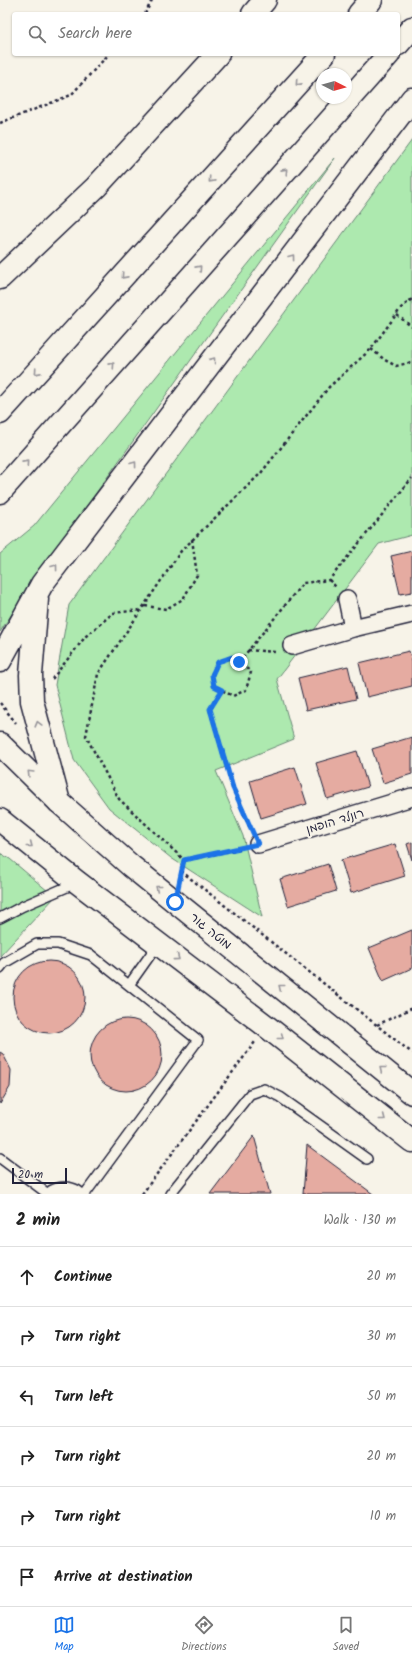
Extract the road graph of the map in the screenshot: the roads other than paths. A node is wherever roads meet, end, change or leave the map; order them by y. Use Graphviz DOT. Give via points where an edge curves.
graph roads {
  1 [pos="265,0"];
  2 [pos="371,0"];
  3 [pos="255,12"];
  4 [pos="361,12"];
  5 [pos="412,28"];
  6 [pos="400,42"];
  7 [pos="216,56"];
  8 [pos="322,56"];
  9 [pos="387,56"];
  10 [pos="412,99"];
  11 [pos="0,278"];
  12 [pos="0,413"];
  13 [pos="0,492"];
  14 [pos="37,595"];
  15 [pos="347,600"];
  16 [pos="412,614"];
  17 [pos="353,628"];
  18 [pos="292,646"];
  19 [pos="0,661"];
  20 [pos="0,744"];
  21 [pos="412,797"];
  22 [pos="59,802"];
  23 [pos="1,822"];
  24 [pos="258,844"];
  25 [pos="77,882"];
  26 [pos="0,918"];
  27 [pos="158,944"];
  28 [pos="0,968"];
  29 [pos="129,985"];
  30 [pos="412,1093"];
  31 [pos="412,1141"];
  32 [pos="0,1158"];
  33 [pos="367,1159"];
  34 [pos="48,1194"];
  35 [pos="53,1194"];
  36 [pos="76,1194"];
  37 [pos="85,1194"];
  38 [pos="170,1194"];
  1 -- 3 [label="main road"];
  2 -- 4 [label="main road"];
  5 -- 6 [label="main road"];
  7 -- 11 [label="main road" via="96,187"];
  8 -- 12 [label="main road, one-way"];
  13 -- 9 [label="main road, one-way"];
  14 -- 10 [label="main road, one-way" via="42,584"];
  14 -- 19 [label="main road"];
  22 -- 14 [label="main road, one-way" via="32,701 31,675"];
  15 -- 17 [label="street"];
  16 -- 17 [label="street"];
  17 -- 18 [label="street"];
  22 -- 20 [label="main road, מוטה גור, one-way"];
  21 -- 24 [label="street, רונלד הופמן"];
  30 -- 22 [label="main road, מוטה גור, one-way" via="131,866"];
  23 -- 25 [label="main road, one-way"];
  25 -- 26 [label="lane"];
  25 -- 27 [label="main road"];
  27 -- 29 [label="lane"];
  27 -- 31 [label="main road, one-way"];
  28 -- 29 [label="lane" via="4,963 37,944 58,944 91,955"];
  29 -- 37 [label="lane" via="198,1040"];
  32 -- 34 [label="lane"];
  33 -- 38 [label="lane" via="280,1097 264,1089 250,1094"];
  35 -- 36 [label="street" via="66,1191"];
}
